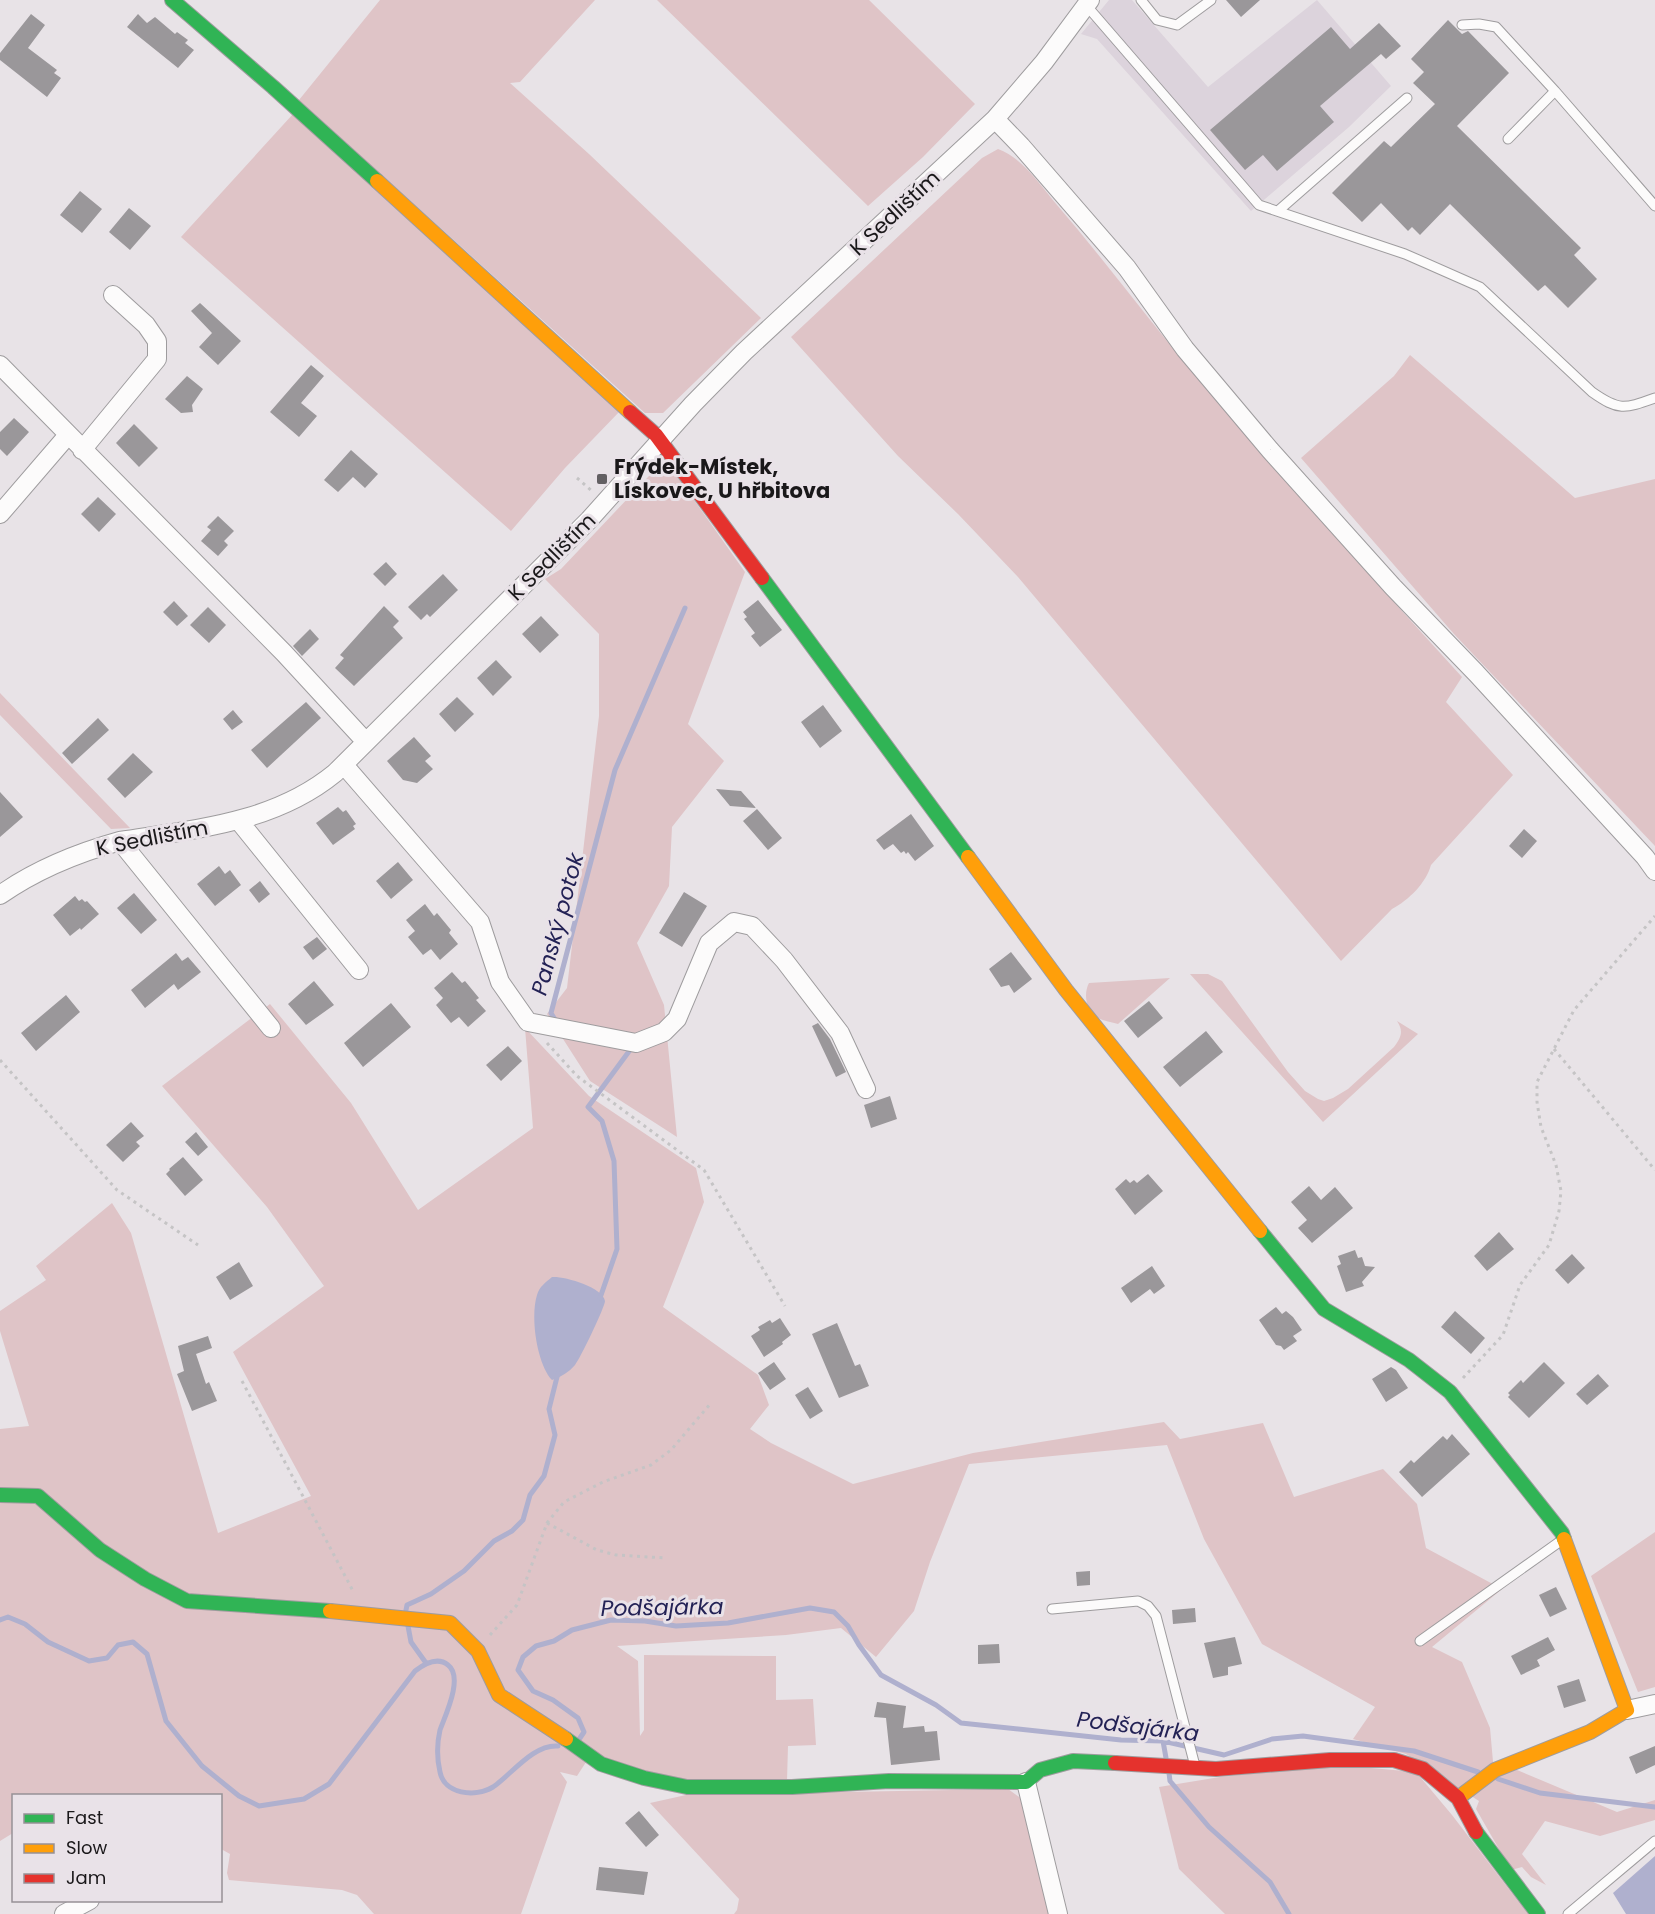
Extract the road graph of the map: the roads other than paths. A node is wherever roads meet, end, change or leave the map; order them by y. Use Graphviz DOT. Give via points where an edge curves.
graph roads {
  1 [pos="172,0"];
  2 [pos="1142,0"];
  3 [pos="1211,0"];
  4 [pos="1088,2"];
  5 [pos="1462,25"];
  6 [pos="1555,91"];
  7 [pos="1407,98"];
  8 [pos="995,119"];
  9 [pos="1508,140"];
  10 [pos="1655,207"];
  11 [pos="1278,211"];
  12 [pos="114,295"];
  13 [pos="0,365"];
  14 [pos="1655,398"];
  15 [pos="68,435"];
  16 [pos="660,440"];
  17 [pos="82,450"];
  18 [pos="0,514"];
  19 [pos="366,742"];
  20 [pos="344,765"];
  21 [pos="239,821"];
  22 [pos="120,841"];
  23 [pos="1655,871"];
  24 [pos="0,895"];
  25 [pos="359,970"];
  26 [pos="271,1028"];
  27 [pos="866,1089"];
  28 [pos="0,1495"];
  29 [pos="1564,1539"];
  30 [pos="1052,1608"];
  31 [pos="1420,1641"];
  32 [pos="1655,1704"];
  33 [pos="1627,1710"];
  34 [pos="1196,1768"];
  35 [pos="1026,1782"];
  36 [pos="1458,1798"];
  37 [pos="1655,1841"];
  38 [pos="86,1902"];
  39 [pos="64,1914"];
  40 [pos="1058,1914"];
  41 [pos="1538,1914"];
  42 [pos="1568,1914"];
  1 -- 16 [label="street" via="273,87"];
  2 -- 3 [label="lane" via="1157,20 1177,25"];
  4 -- 8 [label="street, K Sedlištím"];
  4 -- 11 [label="lane" via="1259,205"];
  5 -- 6 [label="lane" via="1496,27"];
  6 -- 9 [label="lane"];
  6 -- 10 [label="lane"];
  7 -- 11 [label="lane"];
  8 -- 16 [label="street, K Sedlištím" via="751,345"];
  8 -- 23 [label="street" via="1127,268 1185,349 1270,450"];
  11 -- 14 [label="lane" via="1405,254 1480,287 1592,392 1611,405 1631,406"];
  12 -- 17 [label="street" via="157,341 157,359"];
  13 -- 15 [label="street"];
  15 -- 17 [label="street"];
  15 -- 18 [label="street"];
  16 -- 19 [label="street, K Sedlištím" via="589,520"];
  16 -- 29 [label="street" via="1066,990 1324,1309 1409,1360 1449,1392"];
  17 -- 19 [label="street" via="284,653"];
  19 -- 20 [label="street, K Sedlištím"];
  20 -- 21 [label="street, K Sedlištím" via="299,798"];
  20 -- 27 [label="street" via="480,922 500,982 528,1022 636,1043 664,1032 677,1019 709,943 734,922 752,926 783,960 840,1033"];
  21 -- 22 [label="street, K Sedlištím"];
  21 -- 25 [label="street"];
  22 -- 24 [label="street, K Sedlištím" via="51,865"];
  22 -- 26 [label="street"];
  28 -- 35 [label="street" via="38,1496 100,1550 145,1580 187,1601 450,1623 478,1651 499,1695 601,1764 625,1773 687,1787 792,1787 889,1781"];
  29 -- 31 [label="lane"];
  29 -- 33 [label="street"];
  30 -- 34 [label="lane" via="1138,1601 1148,1606 1155,1616"];
  32 -- 33 [label="street"];
  33 -- 36 [label="street" via="1590,1732 1495,1770"];
  34 -- 35 [label="street" via="1073,1761 1040,1770"];
  34 -- 36 [label="street" via="1394,1760 1423,1769"];
  35 -- 40 [label="street"];
  36 -- 41 [label="street" via="1479,1838"];
  37 -- 42 [label="lane"];
  38 -- 39 [label="street"];
}
